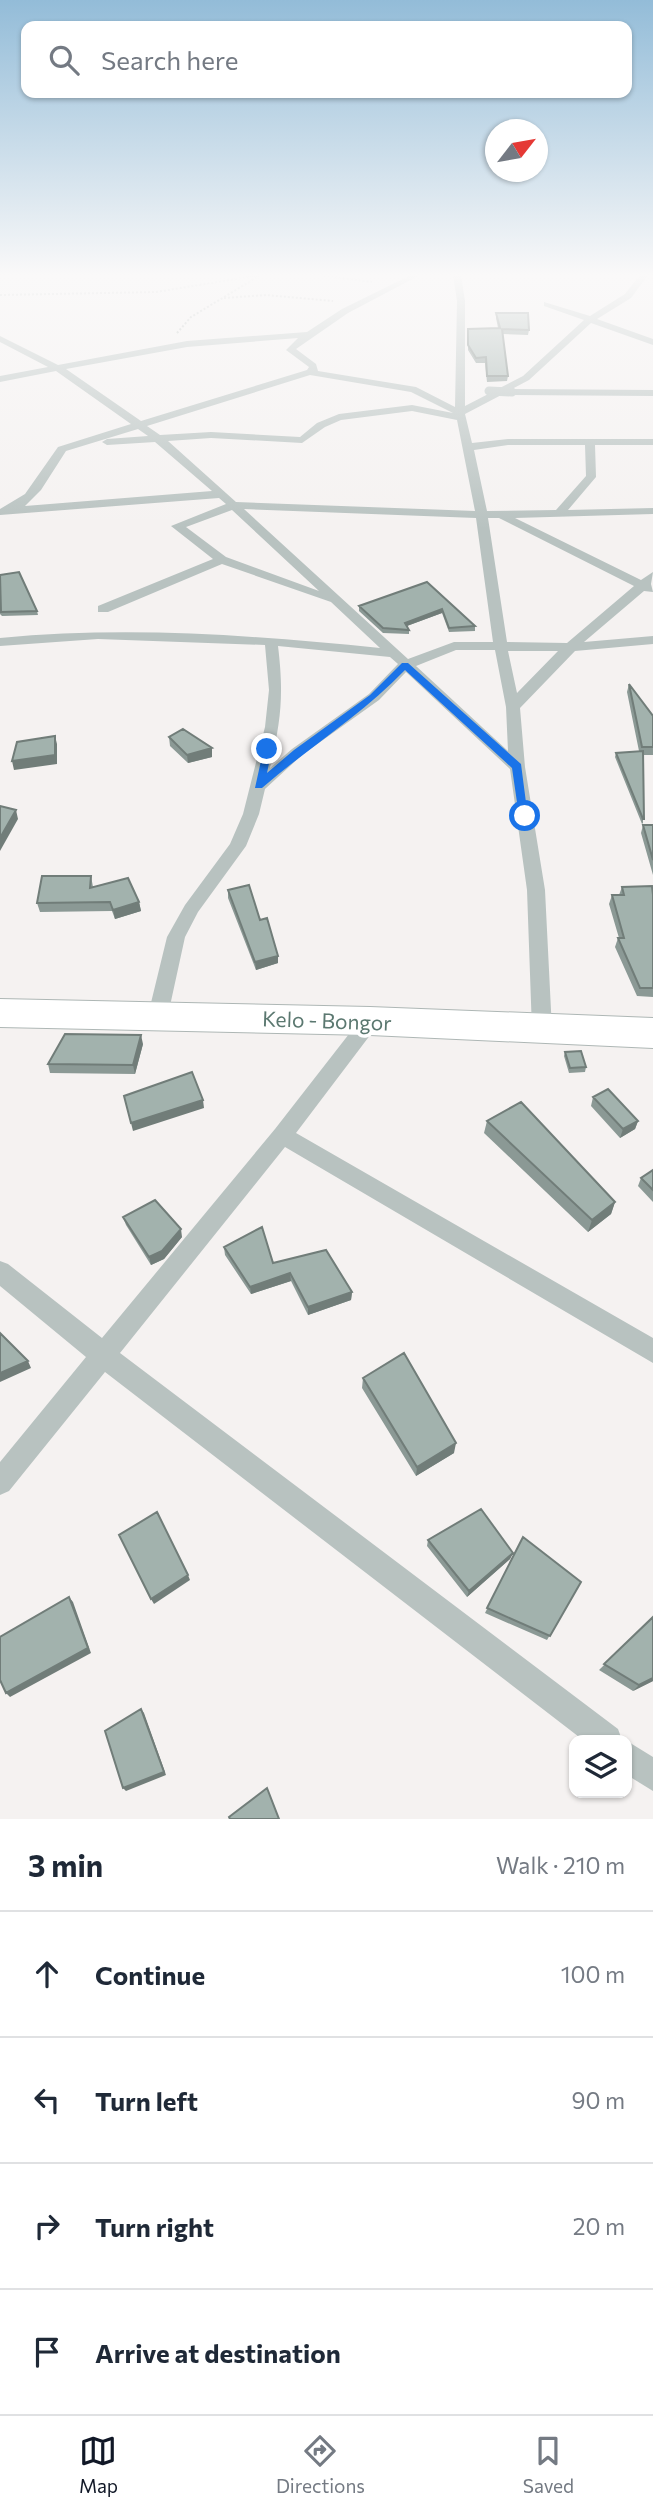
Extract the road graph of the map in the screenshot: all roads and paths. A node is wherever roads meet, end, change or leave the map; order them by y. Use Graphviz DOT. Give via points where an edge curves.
graph roads {
  1 [pos="41,360"];
  2 [pos="106,360"];
  3 [pos="305,360"];
  4 [pos="470,360"];
  5 [pos="546,360"];
  6 [pos="59,369"];
  7 [pos="310,372"];
  8 [pos="0,379"];
  9 [pos="475,391"];
  10 [pos="653,393"];
  11 [pos="461,416"];
  12 [pos="139,425"];
  13 [pos="158,438"];
  14 [pos="590,442"];
  15 [pos="653,442"];
  16 [pos="75,444"];
  17 [pos="469,447"];
  18 [pos="223,494"];
  19 [pos="235,505"];
  20 [pos="6,511"];
  21 [pos="653,511"];
  22 [pos="559,513"];
  23 [pos="500,514"];
  24 [pos="482,515"];
  25 [pos="222,560"];
  26 [pos="650,583"];
  27 [pos="335,601"];
  28 [pos="103,609"];
  29 [pos="653,640"];
  30 [pos="271,641"];
  31 [pos="0,642"];
  32 [pos="501,645"];
  33 [pos="570,647"];
  34 [pos="392,653"];
  35 [pos="405,665"];
  36 [pos="513,707"];
  37 [pos="517,767"];
  38 [pos="259,786"];
  39 [pos="0,1013"];
  40 [pos="158,1016"];
  41 [pos="370,1021"];
  42 [pos="542,1030"];
  43 [pos="653,1033"];
  44 [pos="282,1135"];
  45 [pos="0,1272"];
  46 [pos="653,1351"];
  47 [pos="103,1355"];
  48 [pos="0,1482"];
  49 [pos="600,1735"];
  50 [pos="632,1760"];
  51 [pos="653,1776"];
  1 -- 6 [label="street"];
  2 -- 6 [label="street"];
  3 -- 7 [label="street" via="313,366"];
  4 -- 9 [label="street"];
  5 -- 11 [label="street" via="526,379"];
  6 -- 8 [label="street"];
  6 -- 12 [label="street"];
  7 -- 11 [label="street" via="413,388"];
  7 -- 12 [label="street"];
  9 -- 10 [label="street, bridge"];
  9 -- 11 [label="street"];
  11 -- 13 [label="street" via="412,408 339,417 302,440 211,435"];
  11 -- 17 [label="street"];
  12 -- 13 [label="street"];
  12 -- 16 [label="street"];
  13 -- 16 [label="street"];
  13 -- 18 [label="street"];
  14 -- 15 [label="street"];
  14 -- 17 [label="street"];
  14 -- 22 [label="street" via="591,477"];
  16 -- 20 [label="street" via="62,449 40,485"];
  17 -- 24 [label="street"];
  18 -- 19 [label="street"];
  18 -- 20 [label="street"];
  19 -- 24 [label="street"];
  19 -- 25 [label="street" via="177,526"];
  19 -- 27 [label="street"];
  21 -- 22 [label="street"];
  22 -- 23 [label="street"];
  23 -- 24 [label="street"];
  23 -- 26 [label="street"];
  24 -- 32 [label="street"];
  25 -- 27 [label="street"];
  25 -- 28 [label="street"];
  26 -- 33 [label="street"];
  27 -- 34 [label="street"];
  29 -- 33 [label="street"];
  30 -- 31 [label="street" via="127,634"];
  30 -- 34 [label="street"];
  30 -- 38 [label="street" via="276,690"];
  32 -- 33 [label="street"];
  32 -- 35 [label="street" via="454,646"];
  32 -- 36 [label="street"];
  33 -- 36 [label="street"];
  34 -- 35 [label="street"];
  35 -- 37 [label="street"];
  35 -- 38 [label="street" via="374,697 297,752"];
  36 -- 37 [label="street"];
  37 -- 42 [label="street" via="536,890"];
  38 -- 40 [label="street" via="238,846 176,937"];
  39 -- 40 [label="highway, Kelo - Bongor"];
  40 -- 41 [label="highway, Kelo - Bongor"];
  41 -- 42 [label="highway, Kelo - Bongor"];
  41 -- 44 [label="street"];
  42 -- 43 [label="highway, Kelo - Bongor"];
  44 -- 46 [label="street"];
  44 -- 47 [label="street"];
  45 -- 47 [label="street"];
  47 -- 48 [label="street"];
  47 -- 49 [label="street"];
  50 -- 51 [label="street"];
}
